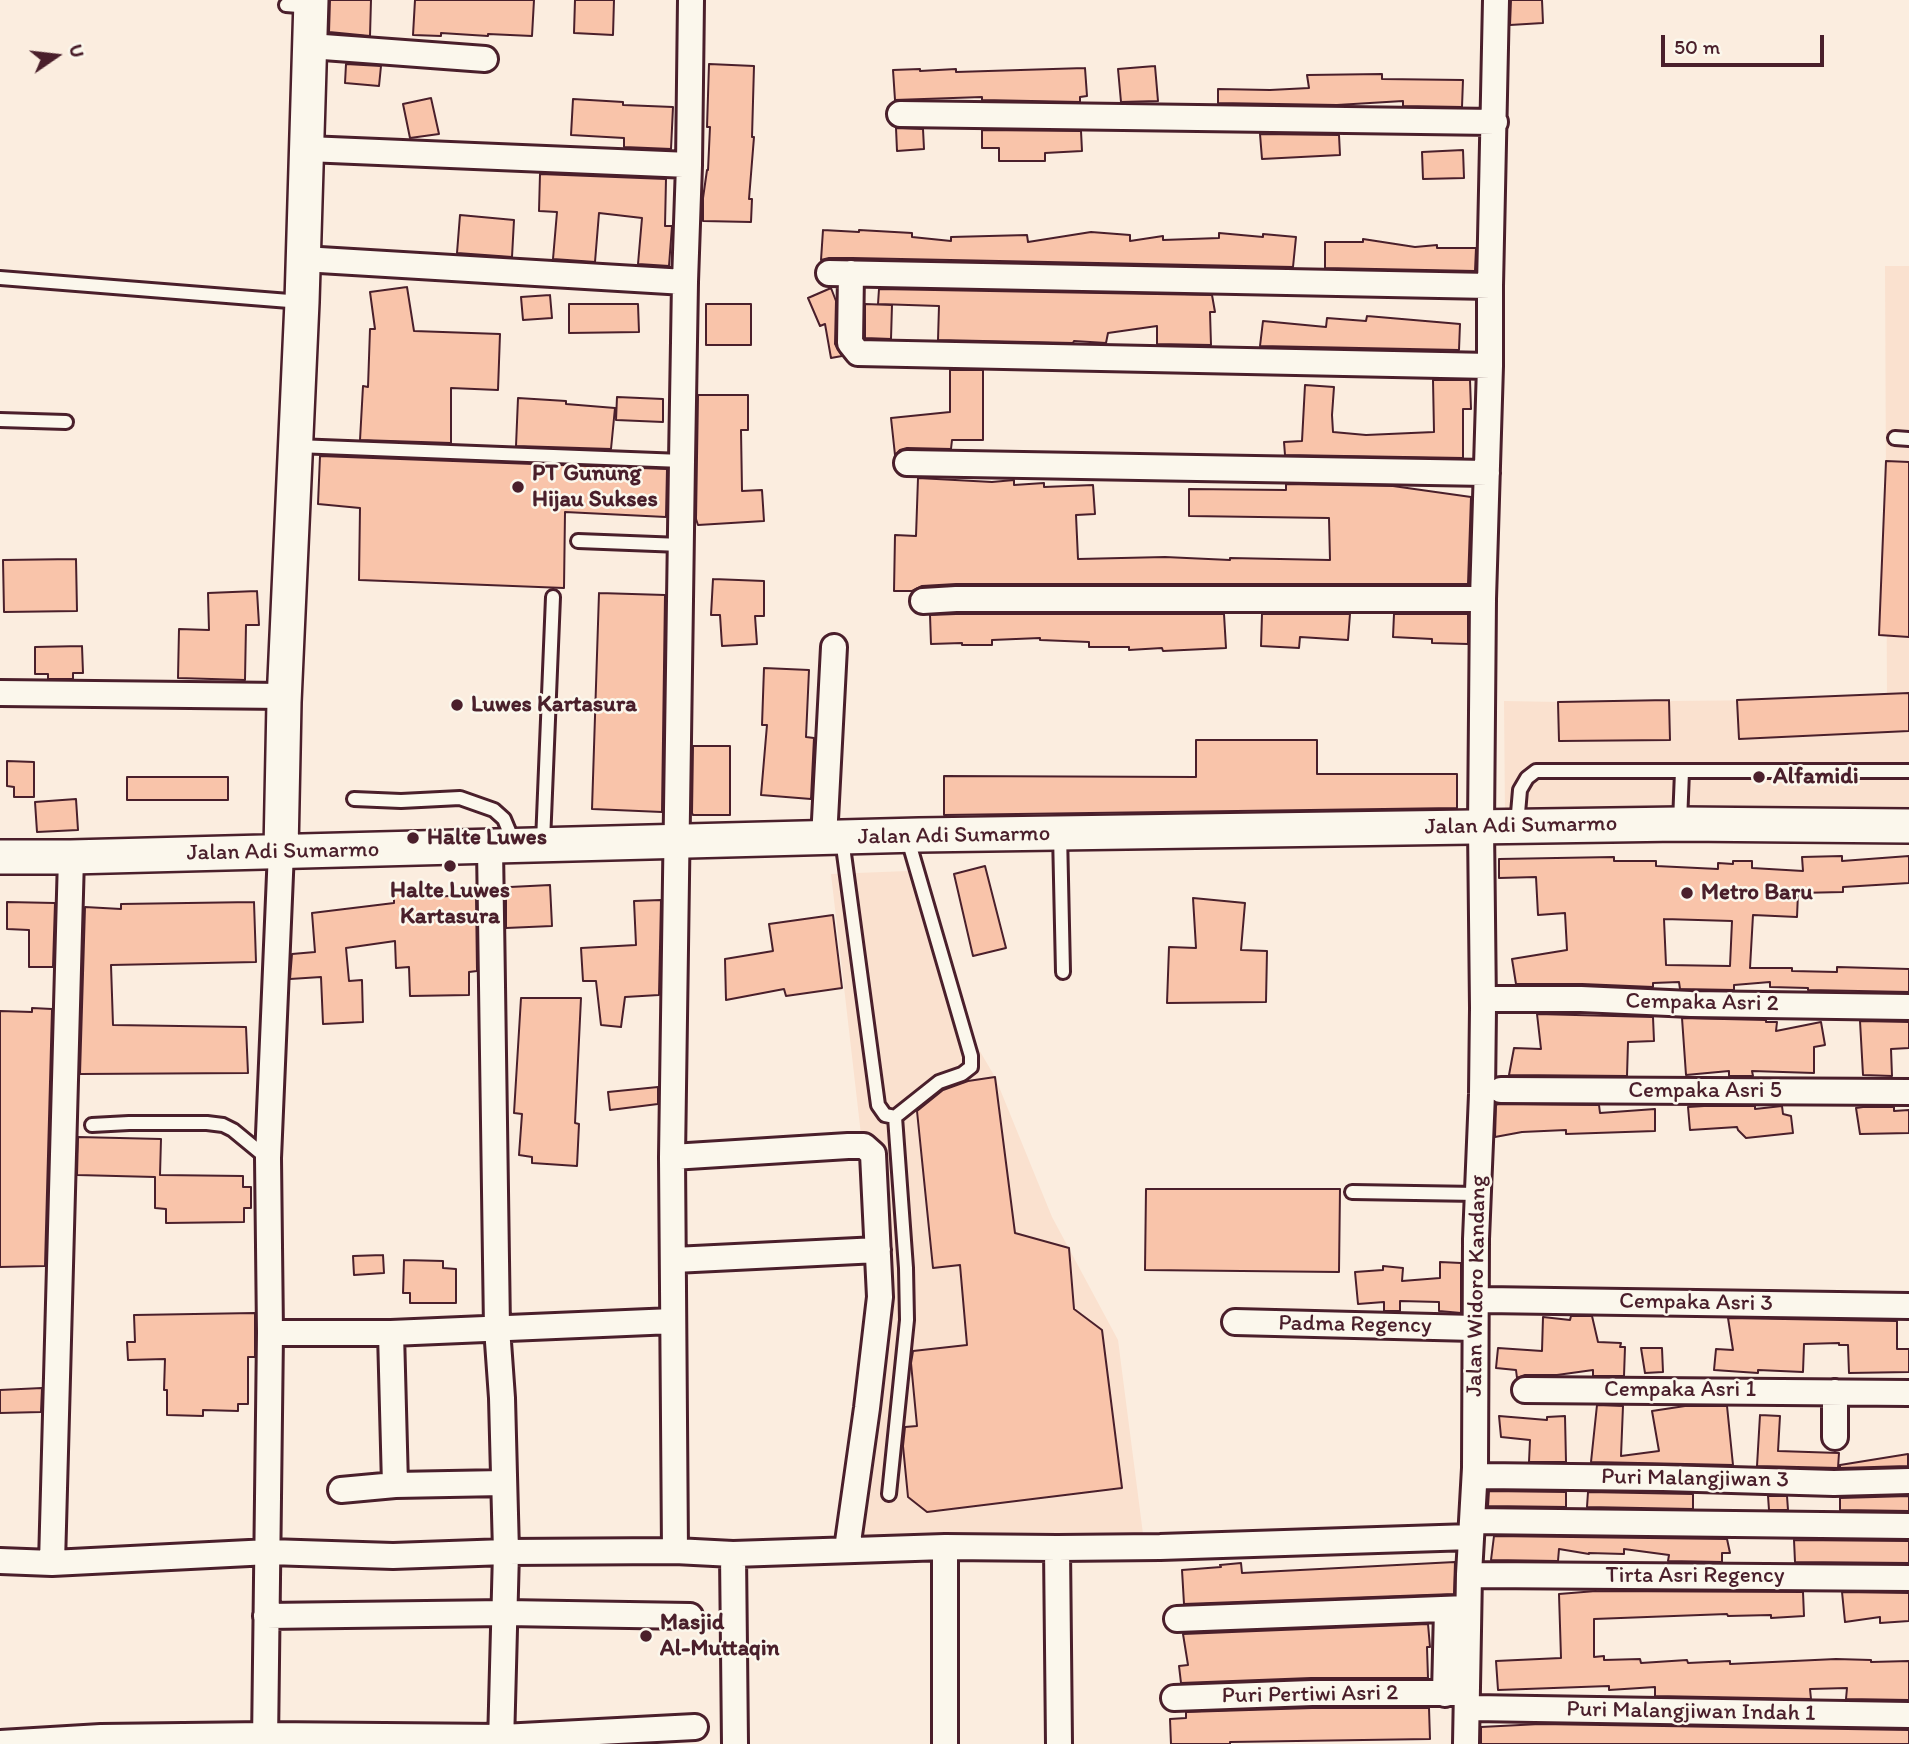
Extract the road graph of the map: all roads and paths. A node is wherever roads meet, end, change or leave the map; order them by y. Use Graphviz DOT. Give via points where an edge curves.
graph roads {
  1 [pos="691,0"];
  2 [pos="1496,0"];
  3 [pos="303,4"];
  4 [pos="310,46"];
  5 [pos="485,59"];
  6 [pos="901,114"];
  7 [pos="1495,122"];
  8 [pos="307,149"];
  9 [pos="689,165"];
  10 [pos="303,259"];
  11 [pos="0,278"];
  12 [pos="685,282"];
  13 [pos="1490,285"];
  14 [pos="302,302"];
  15 [pos="1490,366"];
  16 [pos="0,420"];
  17 [pos="66,422"];
  18 [pos="1895,438"];
  19 [pos="1909,439"];
  20 [pos="295,446"];
  21 [pos="682,461"];
  22 [pos="907,463"];
  23 [pos="1487,473"];
  24 [pos="578,541"];
  25 [pos="681,545"];
  26 [pos="553,597"];
  27 [pos="1483,599"];
  28 [pos="923,601"];
  29 [pos="834,648"];
  30 [pos="0,694"];
  31 [pos="284,696"];
  32 [pos="1682,771"];
  33 [pos="1909,771"];
  34 [pos="355,799"];
  35 [pos="1680,824"];
  36 [pos="1517,826"];
  37 [pos="1909,826"];
  38 [pos="1481,827"];
  39 [pos="1060,833"];
  40 [pos="922,835"];
  41 [pos="833,839"];
  42 [pos="676,843"];
  43 [pos="516,847"];
  44 [pos="281,851"];
  45 [pos="0,857"];
  46 [pos="71,858"];
  47 [pos="1062,972"];
  48 [pos="1496,999"];
  49 [pos="1909,1007"];
  50 [pos="1501,1090"];
  51 [pos="1909,1092"];
  52 [pos="895,1116"];
  53 [pos="92,1125"];
  54 [pos="673,1157"];
  55 [pos="268,1158"];
  56 [pos="1352,1192"];
  57 [pos="1479,1194"];
  58 [pos="878,1250"];
  59 [pos="674,1260"];
  60 [pos="1484,1300"];
  61 [pos="1909,1306"];
  62 [pos="673,1321"];
  63 [pos="1235,1322"];
  64 [pos="497,1328"];
  65 [pos="1474,1328"];
  66 [pos="270,1333"];
  67 [pos="391,1333"];
  68 [pos="1525,1390"];
  69 [pos="1835,1392"];
  70 [pos="1909,1393"];
  71 [pos="1835,1437"];
  72 [pos="1481,1476"];
  73 [pos="1909,1481"];
  74 [pos="503,1483"];
  75 [pos="395,1485"];
  76 [pos="341,1490"];
  77 [pos="889,1494"];
  78 [pos="1909,1526"];
  79 [pos="1472,1529"];
  80 [pos="945,1547"];
  81 [pos="1057,1548"];
  82 [pos="847,1549"];
  83 [pos="269,1552"];
  84 [pos="506,1552"];
  85 [pos="675,1552"];
  86 [pos="733,1554"];
  87 [pos="0,1561"];
  88 [pos="52,1563"];
  89 [pos="1480,1575"];
  90 [pos="1909,1578"];
  91 [pos="1457,1609"];
  92 [pos="506,1613"];
  93 [pos="267,1616"];
  94 [pos="690,1616"];
  95 [pos="1177,1619"];
  96 [pos="1174,1698"];
  97 [pos="1461,1699"];
  98 [pos="1909,1715"];
  99 [pos="695,1727"];
  100 [pos="265,1740"];
  101 [pos="501,1740"];
  102 [pos="0,1743"];
  103 [pos="735,1744"];
  104 [pos="945,1744"];
  105 [pos="1059,1744"];
  106 [pos="1466,1744"];
  1 -- 9 [label="street"];
  2 -- 7 [label="street, Jalan Widoro Kandang"];
  3 -- 4 [label="main road"];
  4 -- 5 [label="street"];
  4 -- 8 [label="main road"];
  6 -- 7 [label="street"];
  7 -- 13 [label="street, Jalan Widoro Kandang"];
  8 -- 9 [label="street"];
  8 -- 10 [label="main road"];
  9 -- 12 [label="street"];
  10 -- 12 [label="street"];
  10 -- 14 [label="main road"];
  11 -- 14 [label="lane"];
  12 -- 21 [label="street"];
  13 -- 15 [label="street, Jalan Widoro Kandang"];
  13 -- 15 [label="street" via="840,273 850,343 858,353"];
  14 -- 20 [label="main road"];
  15 -- 23 [label="street, Jalan Widoro Kandang"];
  16 -- 17 [label="lane"];
  18 -- 19 [label="lane"];
  20 -- 21 [label="lane"];
  20 -- 31 [label="main road"];
  21 -- 25 [label="street"];
  22 -- 23 [label="street"];
  23 -- 27 [label="street, Jalan Widoro Kandang"];
  24 -- 25 [label="lane"];
  25 -- 42 [label="street"];
  26 -- 43 [label="lane"];
  27 -- 28 [label="street"];
  27 -- 38 [label="street, Jalan Widoro Kandang"];
  29 -- 41 [label="street"];
  30 -- 31 [label="street"];
  31 -- 44 [label="main road"];
  32 -- 33 [label="lane"];
  32 -- 35 [label="lane"];
  32 -- 36 [label="lane" via="1536,771 1520,790"];
  34 -- 43 [label="lane" via="460,798 494,810 505,819"];
  35 -- 36 [label="main road, Jalan Adi Sumarmo"];
  35 -- 37 [label="main road, Jalan Adi Sumarmo"];
  36 -- 38 [label="main road, Jalan Adi Sumarmo"];
  38 -- 39 [label="main road, Jalan Adi Sumarmo"];
  38 -- 57 [label="street, Jalan Widoro Kandang"];
  39 -- 40 [label="main road, Jalan Adi Sumarmo"];
  39 -- 47 [label="lane"];
  40 -- 41 [label="main road, Jalan Adi Sumarmo"];
  40 -- 52 [label="lane" via="971,1067 939,1082"];
  41 -- 42 [label="main road, Jalan Adi Sumarmo"];
  41 -- 52 [label="lane" via="878,1105 885,1115"];
  42 -- 43 [label="main road, Jalan Adi Sumarmo"];
  42 -- 54 [label="street"];
  43 -- 44 [label="main road, Jalan Adi Sumarmo"];
  43 -- 64 [label="street"];
  44 -- 46 [label="main road, Jalan Adi Sumarmo"];
  44 -- 55 [label="street"];
  45 -- 46 [label="main road, Jalan Adi Sumarmo"];
  46 -- 88 [label="street"];
  48 -- 49 [label="street, Cempaka Asri 2"];
  50 -- 51 [label="street, Cempaka Asri 5"];
  52 -- 77 [label="lane" via="907,1320"];
  53 -- 55 [label="lane" via="223,1125"];
  54 -- 58 [label="street" via="864,1146 873,1154"];
  54 -- 59 [label="street"];
  55 -- 66 [label="street"];
  56 -- 57 [label="lane"];
  57 -- 65 [label="street, Jalan Widoro Kandang"];
  58 -- 59 [label="street"];
  58 -- 82 [label="street" via="880,1297"];
  59 -- 62 [label="street"];
  60 -- 61 [label="street, Cempaka Asri 3"];
  62 -- 64 [label="street"];
  62 -- 85 [label="street"];
  63 -- 65 [label="street, Padma Regency"];
  64 -- 67 [label="street"];
  64 -- 74 [label="street"];
  65 -- 79 [label="street, Jalan Widoro Kandang"];
  66 -- 67 [label="street"];
  66 -- 83 [label="street"];
  67 -- 75 [label="street"];
  68 -- 69 [label="street, Cempaka Asri 1"];
  69 -- 70 [label="street, Cempaka Asri 1"];
  69 -- 71 [label="street"];
  72 -- 73 [label="street, Puri Malangjiwan 3"];
  74 -- 75 [label="street"];
  74 -- 84 [label="street"];
  75 -- 76 [label="street"];
  78 -- 79 [label="street"];
  79 -- 81 [label="street" via="1160,1547"];
  79 -- 91 [label="street, Jalan Widoro Kandang"];
  80 -- 81 [label="street"];
  80 -- 82 [label="street"];
  80 -- 104 [label="street"];
  81 -- 105 [label="street"];
  82 -- 86 [label="street"];
  83 -- 84 [label="street" via="393,1556"];
  83 -- 88 [label="street"];
  83 -- 93 [label="street"];
  84 -- 85 [label="street"];
  84 -- 92 [label="street"];
  85 -- 86 [label="street"];
  86 -- 103 [label="street"];
  87 -- 88 [label="street"];
  89 -- 90 [label="street, Tirta Asri Regency"];
  91 -- 95 [label="street"];
  91 -- 97 [label="street, Jalan Widoro Kandang"];
  92 -- 93 [label="street"];
  92 -- 94 [label="street"];
  92 -- 101 [label="street"];
  93 -- 100 [label="street"];
  96 -- 97 [label="street, Puri Pertiwi Asri 2" via="1312,1693"];
  97 -- 98 [label="street, Puri Malangjiwan Indah 1"];
  97 -- 106 [label="street, Jalan Widoro Kandang"];
  99 -- 101 [label="street"];
  100 -- 101 [label="street"];
  100 -- 102 [label="street" via="101,1737"];
}
